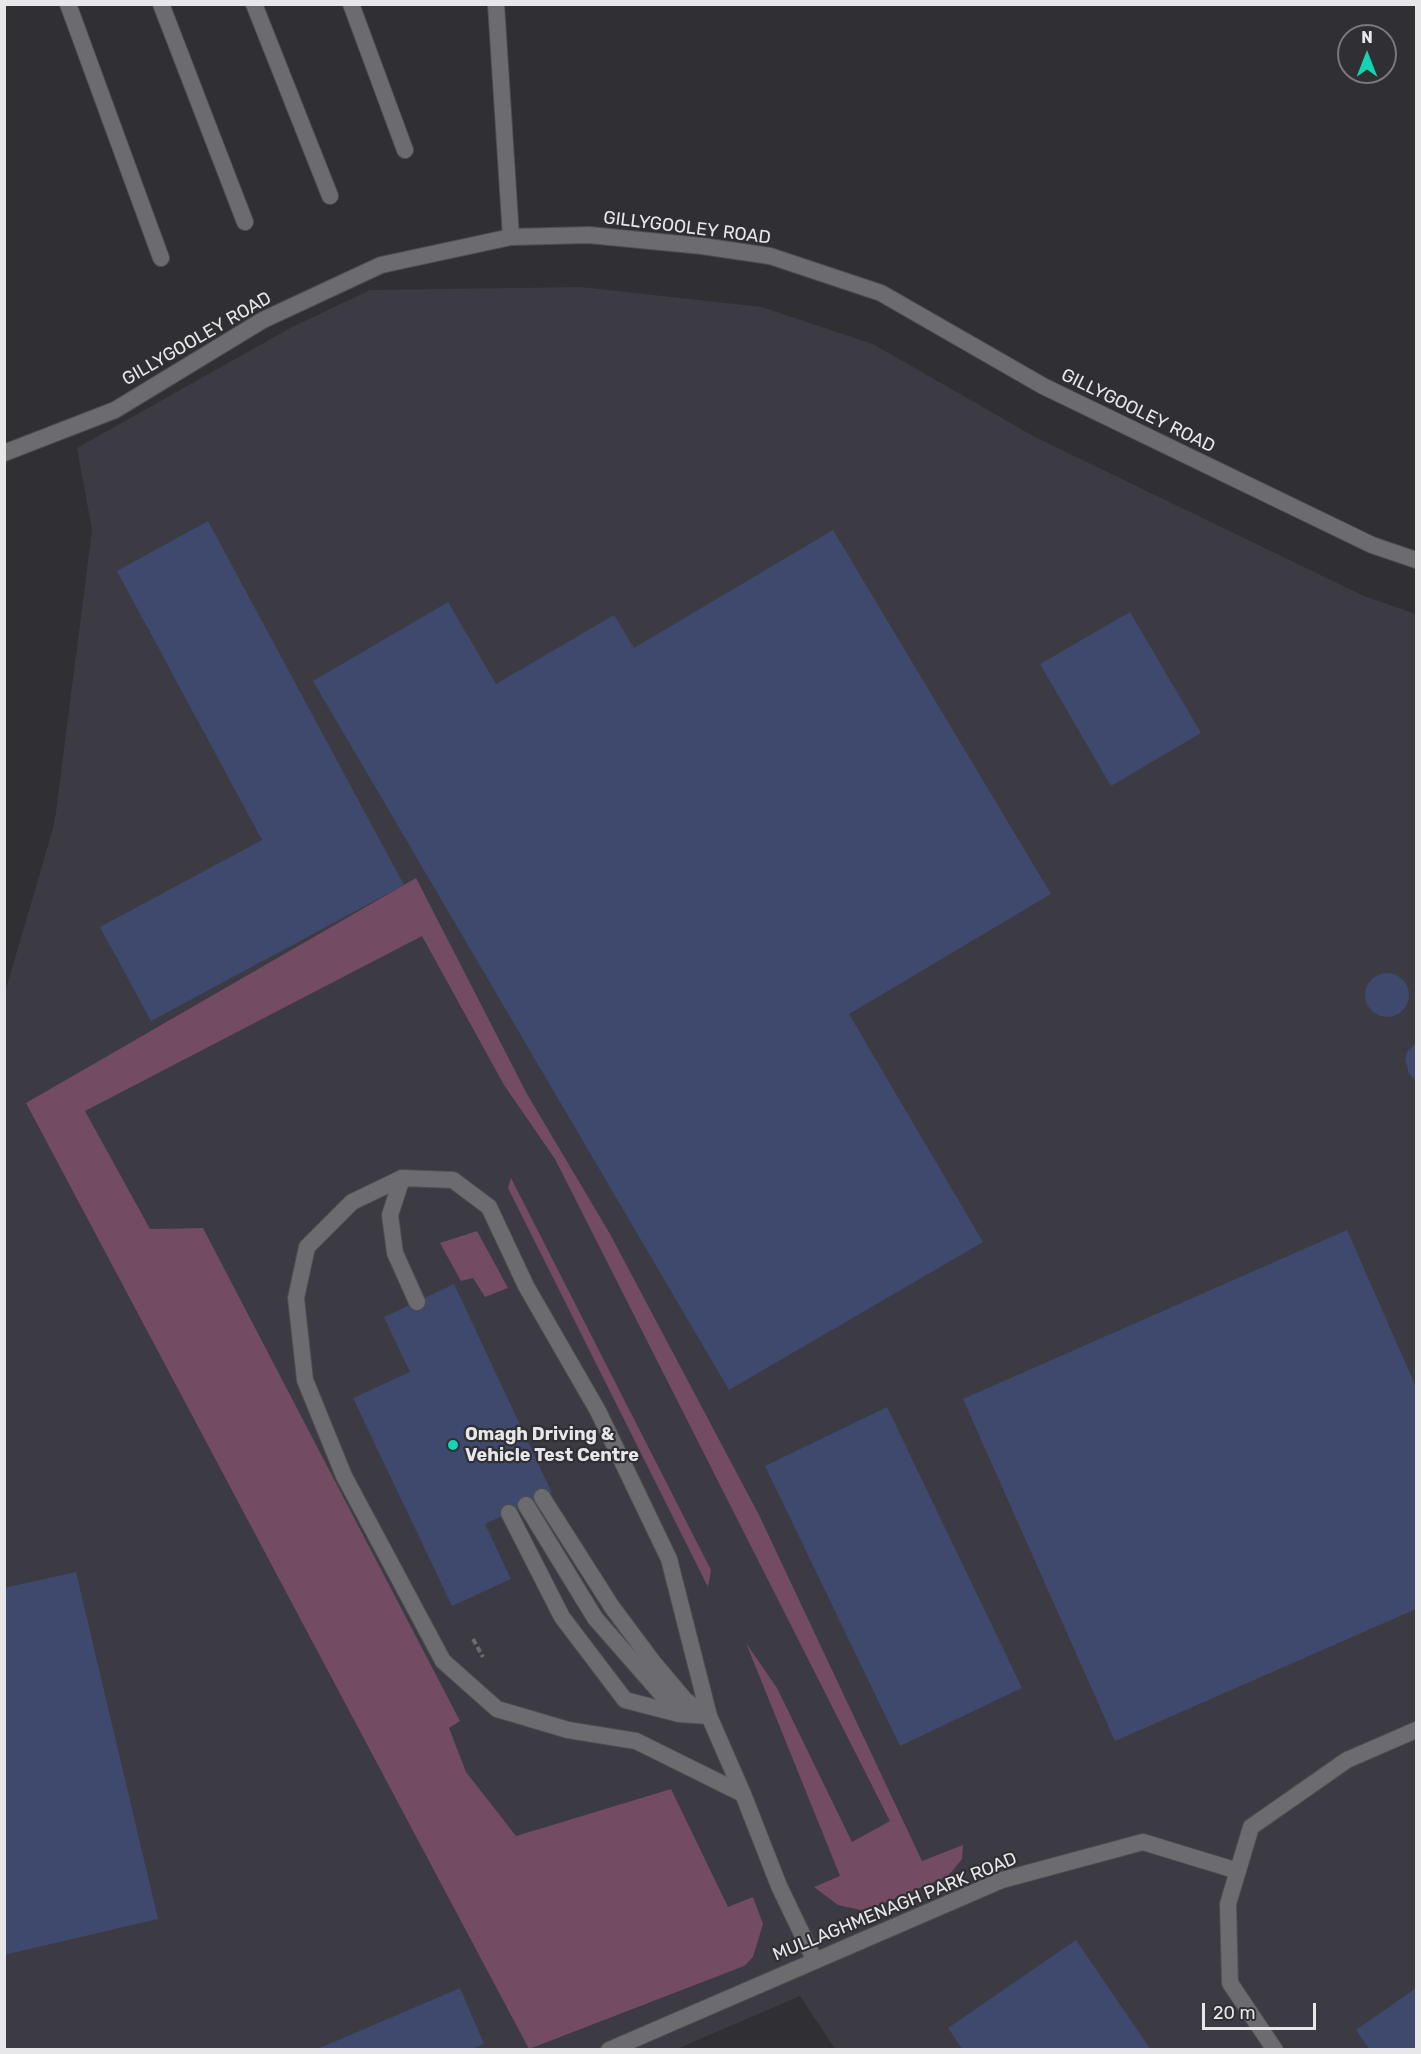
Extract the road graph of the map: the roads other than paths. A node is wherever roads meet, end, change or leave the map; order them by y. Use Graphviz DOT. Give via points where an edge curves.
graph roads {
  1 [pos="68,4"];
  2 [pos="161,4"];
  3 [pos="254,4"];
  4 [pos="351,4"];
  5 [pos="496,4"];
  6 [pos="405,150"];
  7 [pos="330,196"];
  8 [pos="245,222"];
  9 [pos="511,237"];
  10 [pos="161,258"];
  11 [pos="4,453"];
  12 [pos="1416,560"];
  13 [pos="402,1178"];
  14 [pos="417,1302"];
  15 [pos="542,1497"];
  16 [pos="526,1505"];
  17 [pos="509,1513"];
  18 [pos="679,1714"];
  19 [pos="709,1716"];
  20 [pos="1416,1730"];
  21 [pos="742,1794"];
  22 [pos="1238,1871"];
  23 [pos="814,1959"];
  24 [pos="609,2049"];
  25 [pos="1275,2049"];
  1 -- 10 [label="main road"];
  2 -- 8 [label="main road"];
  3 -- 7 [label="main road"];
  4 -- 6 [label="main road"];
  5 -- 9 [label="main road"];
  9 -- 11 [label="main road, GILLYGOOLEY ROAD" via="381,265 263,320 115,410"];
  9 -- 12 [label="main road, GILLYGOOLEY ROAD" via="589,236 770,256 881,293 1043,386 1372,545"];
  13 -- 14 [label="main road" via="390,1215 395,1253"];
  13 -- 19 [label="main road" via="453,1180 489,1208 526,1286 598,1411 669,1559"];
  13 -- 21 [label="main road" via="352,1202 307,1247 296,1298 306,1380 344,1476 443,1661 497,1709 568,1730 636,1741"];
  15 -- 19 [label="main road" via="612,1607 653,1662 685,1700"];
  16 -- 18 [label="main road" via="595,1618"];
  17 -- 18 [label="main road" via="562,1617 625,1700"];
  18 -- 19 [label="main road"];
  19 -- 21 [label="main road"];
  20 -- 22 [label="main road" via="1347,1760 1251,1827"];
  21 -- 23 [label="main road"];
  22 -- 23 [label="main road, MULLAGHMENAGH PARK ROAD" via="1143,1842 1002,1880"];
  22 -- 25 [label="main road" via="1228,1904 1230,1983"];
  23 -- 24 [label="main road, MULLAGHMENAGH PARK ROAD"];
}
